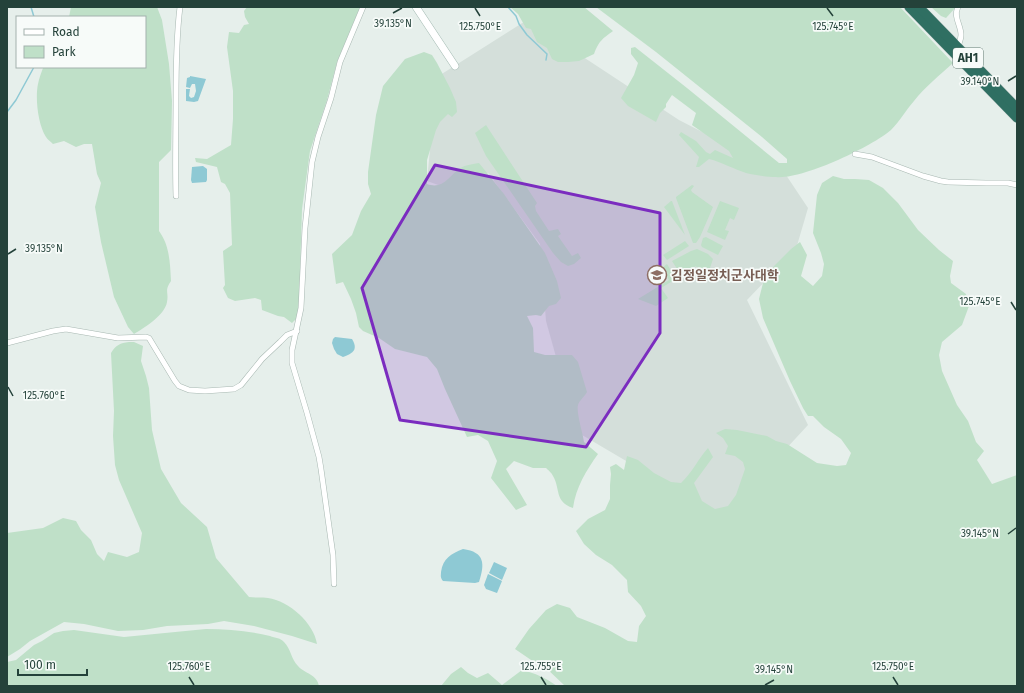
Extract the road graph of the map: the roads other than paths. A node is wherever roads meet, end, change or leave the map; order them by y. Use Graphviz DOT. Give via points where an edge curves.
graph roads {
  1 [pos="180,7"];
  2 [pos="363,7"];
  3 [pos="416,7"];
  4 [pos="909,7"];
  5 [pos="919,7"];
  6 [pos="958,7"];
  7 [pos="958,48"];
  8 [pos="455,66"];
  9 [pos="1017,108"];
  10 [pos="1017,118"];
  11 [pos="855,154"];
  12 [pos="1017,184"];
  13 [pos="176,196"];
  14 [pos="297,331"];
  15 [pos="7,343"];
  16 [pos="334,584"];
  1 -- 13 [label="street" via="176,66"];
  2 -- 14 [label="street" via="340,62 312,162"];
  3 -- 8 [label="street"];
  4 -- 10 [label="highway, AH1"];
  5 -- 7 [label="highway, AH1"];
  6 -- 7 [label="street" via="956,12 961,36"];
  7 -- 9 [label="highway, AH1"];
  11 -- 12 [label="street" via="872,157 941,181"];
  14 -- 15 [label="street" via="287,335 262,359 241,385 220,391 189,390 179,386 146,337 118,338 66,330"];
  14 -- 16 [label="street" via="292,350 292,363 320,463 333,555"];
}
